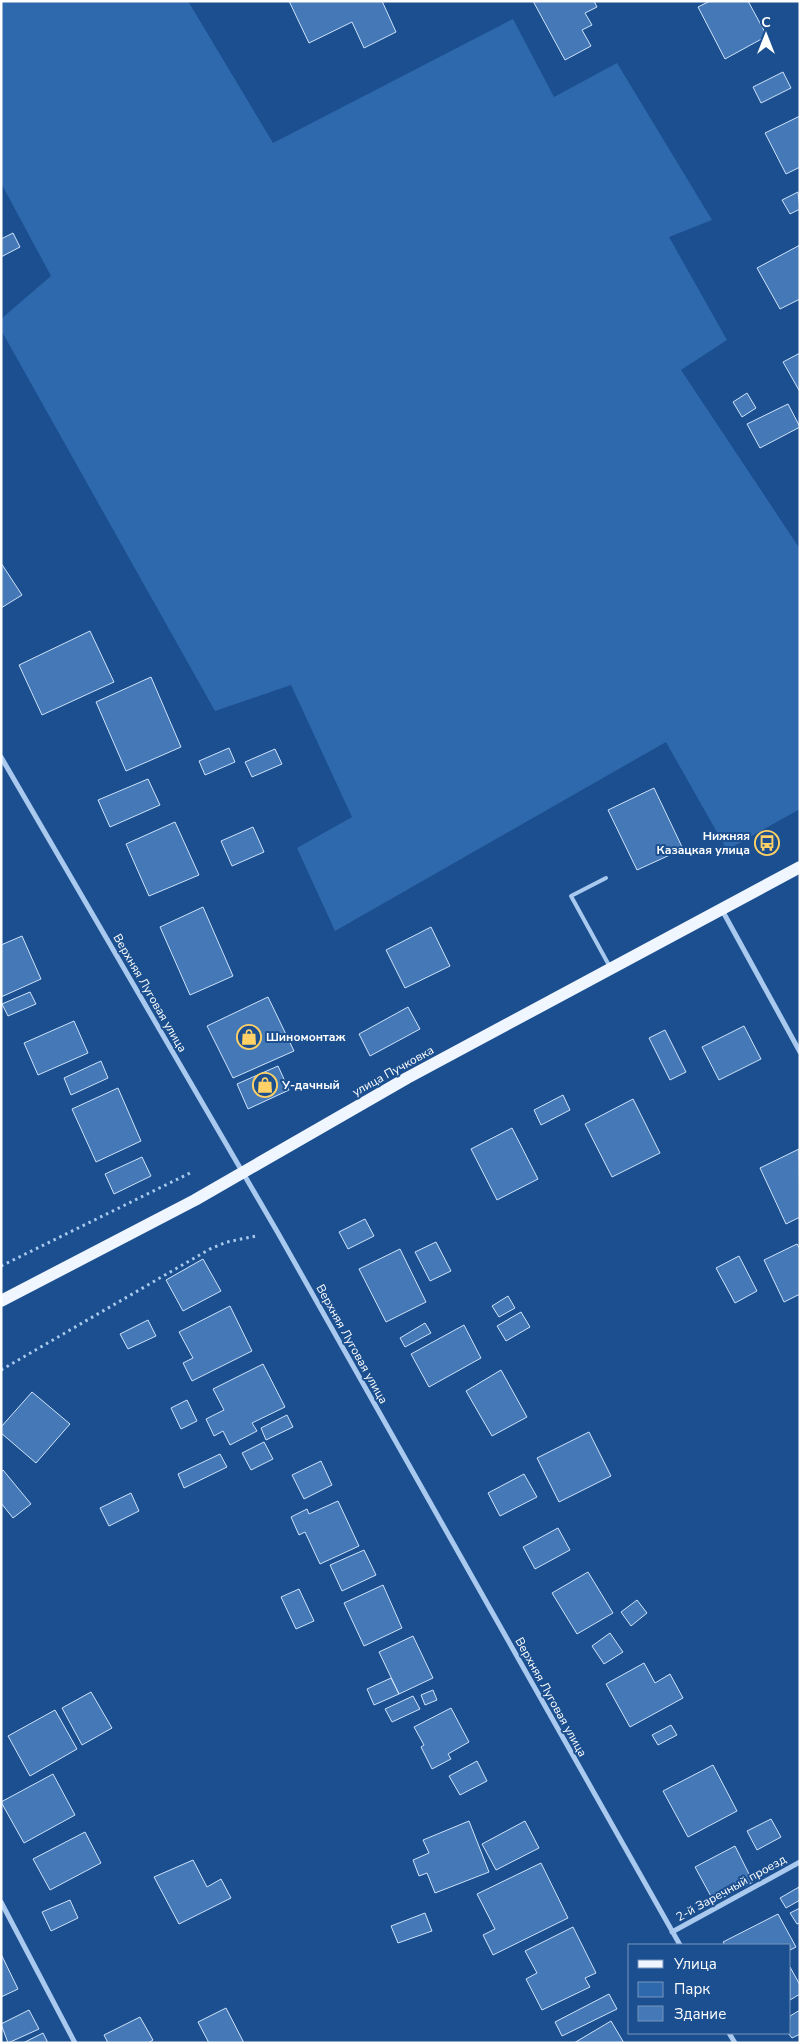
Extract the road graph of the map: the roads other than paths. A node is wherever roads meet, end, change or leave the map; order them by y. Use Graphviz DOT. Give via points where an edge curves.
graph roads {
  1 [pos="1,757"];
  2 [pos="800,867"];
  3 [pos="606,878"];
  4 [pos="722,909"];
  5 [pos="610,967"];
  6 [pos="800,1052"];
  7 [pos="242,1171"];
  8 [pos="1,1301"];
  9 [pos="800,1862"];
  10 [pos="1,1902"];
  11 [pos="672,1932"];
  12 [pos="679,1944"];
  13 [pos="75,2043"];
  1 -- 7 [label="street, Верхняя Луговая улица"];
  2 -- 4 [label="main road, улица Пучковка"];
  3 -- 5 [label="lane" via="571,896"];
  4 -- 5 [label="main road, улица Пучковка"];
  4 -- 6 [label="street"];
  5 -- 7 [label="main road, улица Пучковка"];
  7 -- 8 [label="main road, улица Пучковка" via="195,1200"];
  7 -- 11 [label="street, Верхняя Луговая улица"];
  9 -- 11 [label="street, 2-й Заречный проезд"];
  10 -- 13 [label="street"];
  11 -- 12 [label="street, Верхняя Луговая улица"];
}
